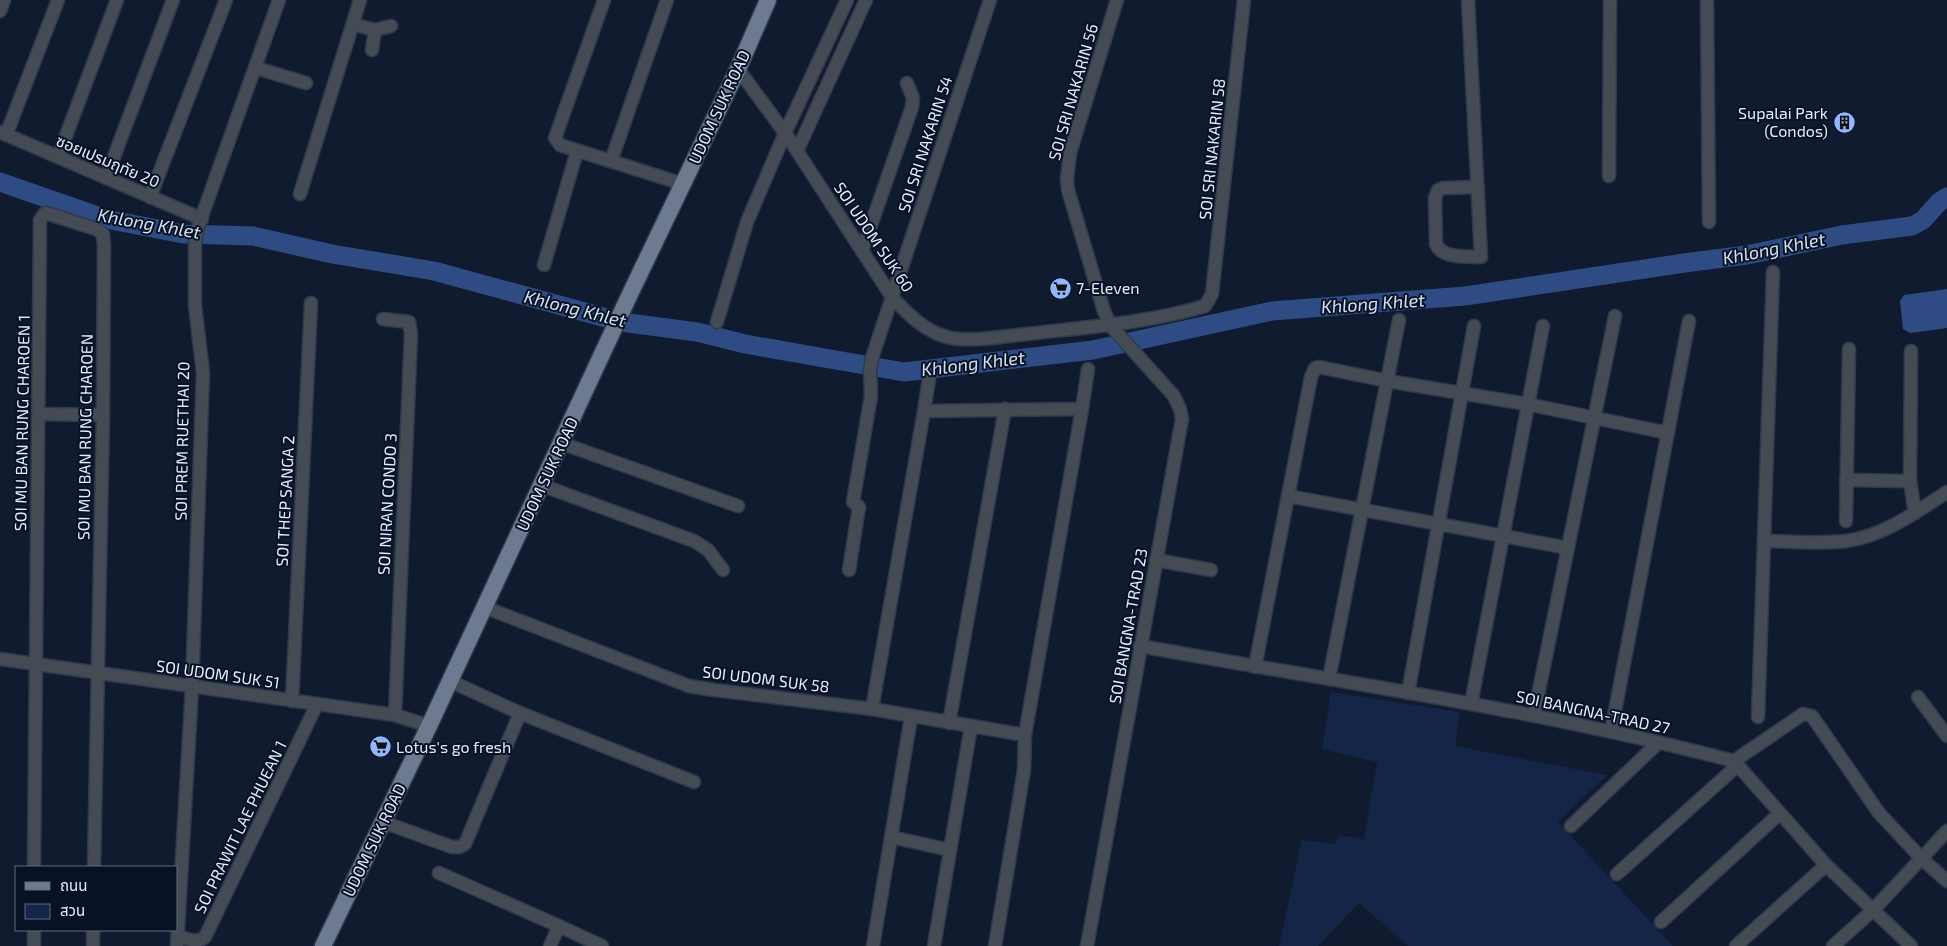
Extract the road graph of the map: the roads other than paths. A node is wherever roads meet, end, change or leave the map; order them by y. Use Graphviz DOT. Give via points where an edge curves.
graph roads {
  1 [pos="4,0"];
  2 [pos="58,0"];
  3 [pos="117,0"];
  4 [pos="172,0"];
  5 [pos="226,0"];
  6 [pos="279,0"];
  7 [pos="360,0"];
  8 [pos="604,0"];
  9 [pos="667,0"];
  10 [pos="768,0"];
  11 [pos="847,0"];
  12 [pos="866,0"];
  13 [pos="990,0"];
  14 [pos="1117,0"];
  15 [pos="1244,0"];
  16 [pos="1468,0"];
  17 [pos="1610,0"];
  18 [pos="1707,0"];
  19 [pos="0,11"];
  20 [pos="353,24"];
  21 [pos="391,26"];
  22 [pos="375,30"];
  23 [pos="372,50"];
  24 [pos="256,68"];
  25 [pos="738,69"];
  26 [pos="306,82"];
  27 [pos="907,83"];
  28 [pos="3,133"];
  29 [pos="785,133"];
  30 [pos="796,150"];
  31 [pos="577,151"];
  32 [pos="58,157"];
  33 [pos="611,161"];
  34 [pos="1609,176"];
  35 [pos="106,178"];
  36 [pos="683,184"];
  37 [pos="1478,187"];
  38 [pos="300,194"];
  39 [pos="150,197"];
  40 [pos="73,221"];
  41 [pos="1709,222"];
  42 [pos="198,230"];
  43 [pos="862,251"];
  44 [pos="544,265"];
  45 [pos="1773,272"];
  46 [pos="892,297"];
  47 [pos="1209,301"];
  48 [pos="311,303"];
  49 [pos="1615,316"];
  50 [pos="383,319"];
  51 [pos="1399,320"];
  52 [pos="717,322"];
  53 [pos="1689,322"];
  54 [pos="1474,326"];
  55 [pos="1543,326"];
  56 [pos="1114,330"];
  57 [pos="1849,349"];
  58 [pos="1911,352"];
  59 [pos="1088,369"];
  60 [pos="929,379"];
  61 [pos="1388,381"];
  62 [pos="1462,394"];
  63 [pos="1527,404"];
  64 [pos="1005,409"];
  65 [pos="1082,410"];
  66 [pos="924,411"];
  67 [pos="39,414"];
  68 [pos="102,415"];
  69 [pos="1594,418"];
  70 [pos="1668,433"];
  71 [pos="561,443"];
  72 [pos="1846,480"];
  73 [pos="1910,481"];
  74 [pos="541,485"];
  75 [pos="1947,492"];
  76 [pos="1288,496"];
  77 [pos="738,506"];
  78 [pos="1362,509"];
  79 [pos="1915,513"];
  80 [pos="1846,521"];
  81 [pos="1438,524"];
  82 [pos="1503,536"];
  83 [pos="1765,541"];
  84 [pos="1568,548"];
  85 [pos="1156,560"];
  86 [pos="722,570"];
  87 [pos="849,570"];
  88 [pos="1211,570"];
  89 [pos="484,607"];
  90 [pos="1140,646"];
  91 [pos="0,659"];
  92 [pos="34,664"];
  93 [pos="1254,667"];
  94 [pos="98,673"];
  95 [pos="1329,680"];
  96 [pos="450,682"];
  97 [pos="192,686"];
  98 [pos="1408,694"];
  99 [pos="1918,697"];
  100 [pos="292,700"];
  101 [pos="317,704"];
  102 [pos="1471,704"];
  103 [pos="872,709"];
  104 [pos="520,713"];
  105 [pos="395,715"];
  106 [pos="911,716"];
  107 [pos="1534,716"];
  108 [pos="1758,717"];
  109 [pos="949,723"];
  110 [pos="429,726"];
  111 [pos="971,726"];
  112 [pos="1611,732"];
  113 [pos="1025,735"];
  114 [pos="1947,736"];
  115 [pos="1658,743"];
  116 [pos="1736,763"];
  117 [pos="694,782"];
  118 [pos="1779,814"];
  119 [pos="383,822"];
  120 [pos="1571,826"];
  121 [pos="1947,831"];
  122 [pos="891,837"];
  123 [pos="950,850"];
  124 [pos="1922,859"];
  125 [pos="1826,865"];
  126 [pos="34,866"];
  127 [pos="94,866"];
  128 [pos="439,873"];
  129 [pos="1617,874"];
  130 [pos="1947,882"];
  131 [pos="1873,910"];
  132 [pos="1661,922"];
  133 [pos="559,926"];
  134 [pos="34,931"];
  135 [pos="93,931"];
  136 [pos="178,941"];
  137 [pos="34,946"];
  138 [pos="93,946"];
  139 [pos="323,946"];
  140 [pos="550,946"];
  141 [pos="602,946"];
  142 [pos="873,946"];
  143 [pos="934,946"];
  144 [pos="995,946"];
  145 [pos="1087,946"];
  146 [pos="1736,946"];
  147 [pos="1833,946"];
  148 [pos="1911,946"];
  1 -- 19 [label="street"];
  2 -- 28 [label="street"];
  3 -- 32 [label="street"];
  4 -- 35 [label="street"];
  5 -- 39 [label="street"];
  6 -- 24 [label="street, SOI PREM RUETHAI 20"];
  7 -- 20 [label="street"];
  8 -- 31 [label="street" via="555,138 560,145"];
  9 -- 33 [label="street"];
  10 -- 25 [label="main road, UDOM SUK ROAD"];
  11 -- 29 [label="street"];
  12 -- 30 [label="street"];
  13 -- 46 [label="street, SOI SRI NAKARIN 54"];
  14 -- 56 [label="street, SOI SRI NAKARIN 56" via="1070,153 1067,178 1104,311"];
  15 -- 47 [label="street, SOI SRI NAKARIN 58" via="1215,284"];
  16 -- 37 [label="street"];
  17 -- 34 [label="street"];
  18 -- 41 [label="street"];
  20 -- 22 [label="street"];
  20 -- 38 [label="street"];
  21 -- 22 [label="street"];
  22 -- 23 [label="street"];
  24 -- 26 [label="street"];
  24 -- 42 [label="street, SOI PREM RUETHAI 20"];
  25 -- 29 [label="street, SOI UDOM SUK 60"];
  25 -- 36 [label="main road, UDOM SUK ROAD"];
  27 -- 43 [label="street" via="913,98 912,107"];
  28 -- 32 [label="street, ซอยเปรมฤทัย 20"];
  29 -- 30 [label="street, SOI UDOM SUK 60"];
  29 -- 52 [label="street" via="747,222"];
  30 -- 43 [label="street, SOI UDOM SUK 60"];
  31 -- 33 [label="street"];
  31 -- 44 [label="street"];
  32 -- 35 [label="street, ซอยเปรมฤทัย 20"];
  33 -- 36 [label="street"];
  35 -- 39 [label="street, ซอยเปรมฤทัย 20"];
  36 -- 71 [label="main road, UDOM SUK ROAD"];
  37 -- 37 [label="street" via="1438,190 1435,198 1436,244 1442,252 1481,257"];
  39 -- 42 [label="street, ซอยเปรมฤทัย 20"];
  40 -- 67 [label="street, SOI MU BAN RUNG CHAROEN 1" via="46,213 40,220"];
  40 -- 68 [label="street, SOI MU BAN RUNG CHAROEN" via="103,234"];
  42 -- 97 [label="street, SOI PREM RUETHAI 20" via="195,305 202,373"];
  43 -- 46 [label="street, SOI UDOM SUK 60"];
  45 -- 83 [label="street"];
  46 -- 56 [label="street, SOI UDOM SUK 60" via="911,317 931,330 956,339"];
  46 -- 87 [label="street, SOI SRI NAKARIN 54" via="872,358 871,396 852,502 859,508"];
  47 -- 56 [label="street, SOI UDOM SUK 60" via="1204,306"];
  48 -- 100 [label="street, SOI THEP SANGA 2"];
  49 -- 69 [label="street"];
  50 -- 105 [label="street, SOI NIRAN CONDO 3" via="409,322 411,334"];
  51 -- 61 [label="street"];
  53 -- 70 [label="street"];
  54 -- 62 [label="street"];
  55 -- 63 [label="street"];
  56 -- 85 [label="street, SOI BANGNA-TRAD 23" via="1174,396 1182,419"];
  57 -- 72 [label="street"];
  58 -- 73 [label="street"];
  59 -- 65 [label="street"];
  60 -- 66 [label="street"];
  61 -- 62 [label="street"];
  61 -- 76 [label="street" via="1319,367 1313,371"];
  61 -- 78 [label="street"];
  62 -- 63 [label="street"];
  62 -- 81 [label="street"];
  63 -- 69 [label="street"];
  63 -- 82 [label="street"];
  64 -- 65 [label="street"];
  64 -- 66 [label="street"];
  64 -- 109 [label="street"];
  65 -- 113 [label="street"];
  66 -- 103 [label="street"];
  67 -- 68 [label="street"];
  67 -- 92 [label="street, SOI MU BAN RUNG CHAROEN 1"];
  68 -- 94 [label="street, SOI MU BAN RUNG CHAROEN"];
  69 -- 70 [label="street"];
  69 -- 84 [label="street"];
  70 -- 112 [label="street"];
  71 -- 74 [label="main road, UDOM SUK ROAD"];
  71 -- 77 [label="street"];
  72 -- 73 [label="street"];
  72 -- 80 [label="street"];
  73 -- 79 [label="street"];
  74 -- 86 [label="street" via="694,541 708,550"];
  74 -- 89 [label="main road, UDOM SUK ROAD"];
  75 -- 79 [label="street"];
  76 -- 78 [label="street"];
  76 -- 93 [label="street"];
  78 -- 81 [label="street"];
  78 -- 95 [label="street"];
  79 -- 83 [label="street" via="1881,531 1853,539"];
  81 -- 82 [label="street"];
  81 -- 98 [label="street"];
  82 -- 84 [label="street"];
  82 -- 102 [label="street"];
  83 -- 108 [label="street"];
  84 -- 107 [label="street"];
  85 -- 88 [label="street"];
  85 -- 90 [label="street, SOI BANGNA-TRAD 23"];
  89 -- 96 [label="main road, UDOM SUK ROAD"];
  89 -- 103 [label="street, SOI UDOM SUK 58" via="690,686"];
  90 -- 93 [label="street, SOI BANGNA-TRAD 27"];
  90 -- 145 [label="street, SOI BANGNA-TRAD 23"];
  91 -- 92 [label="street, SOI UDOM SUK 51"];
  92 -- 94 [label="street, SOI UDOM SUK 51"];
  92 -- 126 [label="street, SOI MU BAN RUNG CHAROEN 1"];
  93 -- 95 [label="street, SOI BANGNA-TRAD 27"];
  94 -- 97 [label="street, SOI UDOM SUK 51"];
  94 -- 127 [label="street, SOI MU BAN RUNG CHAROEN"];
  95 -- 98 [label="street, SOI BANGNA-TRAD 27"];
  96 -- 104 [label="street"];
  96 -- 110 [label="main road, UDOM SUK ROAD"];
  97 -- 100 [label="street, SOI UDOM SUK 51"];
  97 -- 136 [label="street, SOI PREM RUETHAI 20"];
  98 -- 102 [label="street, SOI BANGNA-TRAD 27"];
  99 -- 114 [label="street"];
  100 -- 101 [label="street, SOI UDOM SUK 51"];
  101 -- 105 [label="street, SOI UDOM SUK 51"];
  101 -- 136 [label="street, SOI PRAWIT LAE PHUEAN 1" via="205,937 200,941"];
  102 -- 107 [label="street, SOI BANGNA-TRAD 27"];
  103 -- 106 [label="street, SOI UDOM SUK 58"];
  104 -- 117 [label="street"];
  104 -- 119 [label="street" via="465,844 452,847"];
  105 -- 110 [label="street, SOI UDOM SUK 51"];
  106 -- 109 [label="street, SOI UDOM SUK 58"];
  106 -- 122 [label="street"];
  107 -- 112 [label="street, SOI BANGNA-TRAD 27"];
  109 -- 111 [label="street, SOI UDOM SUK 58"];
  110 -- 119 [label="main road, UDOM SUK ROAD"];
  111 -- 113 [label="street, SOI UDOM SUK 58"];
  111 -- 123 [label="street"];
  112 -- 115 [label="street, SOI BANGNA-TRAD 27"];
  113 -- 144 [label="street" via="1024,770"];
  115 -- 116 [label="street, SOI BANGNA-TRAD 27"];
  115 -- 120 [label="street"];
  116 -- 118 [label="street"];
  116 -- 124 [label="street" via="1803,714 1812,716 1879,813"];
  116 -- 129 [label="street"];
  118 -- 125 [label="street"];
  118 -- 132 [label="street"];
  119 -- 139 [label="main road, UDOM SUK ROAD"];
  121 -- 124 [label="street"];
  122 -- 123 [label="street"];
  122 -- 142 [label="street"];
  123 -- 143 [label="street"];
  124 -- 130 [label="street"];
  124 -- 131 [label="street"];
  125 -- 131 [label="street"];
  125 -- 146 [label="street"];
  128 -- 133 [label="street"];
  131 -- 147 [label="street"];
  131 -- 148 [label="street"];
  133 -- 140 [label="street"];
  133 -- 141 [label="street"];
  134 -- 137 [label="street"];
  135 -- 138 [label="street"];
}
